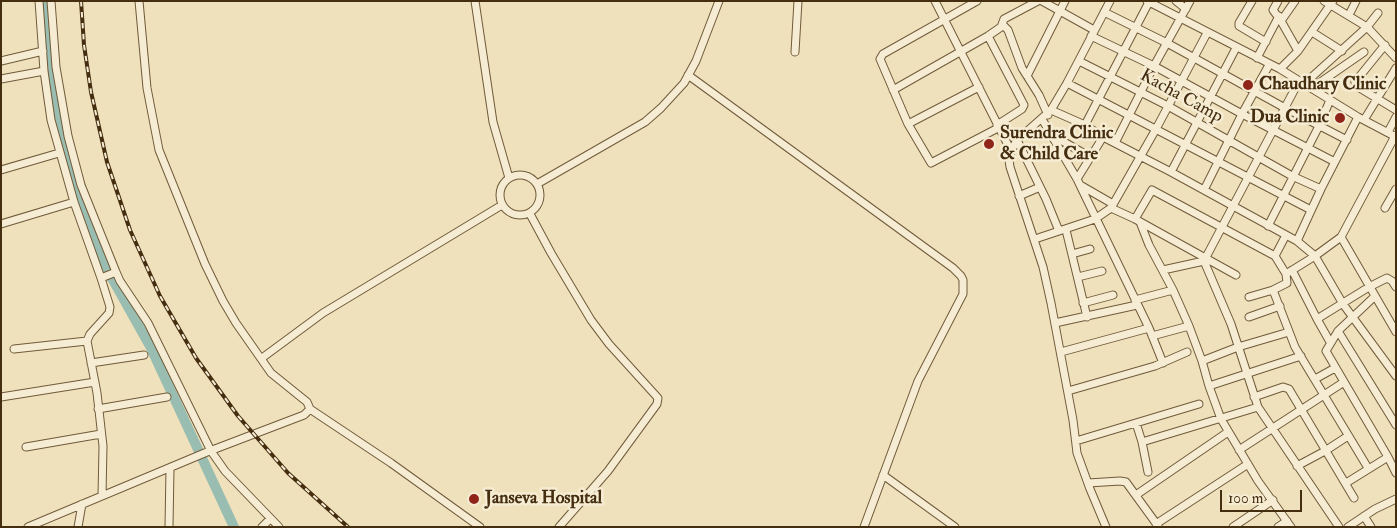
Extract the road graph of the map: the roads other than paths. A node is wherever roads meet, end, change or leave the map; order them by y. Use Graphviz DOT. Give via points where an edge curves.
graph roads {
  1 [pos="39,1"];
  2 [pos="51,1"];
  3 [pos="139,1"];
  4 [pos="475,1"];
  5 [pos="719,1"];
  6 [pos="798,1"];
  7 [pos="935,1"];
  8 [pos="977,1"];
  9 [pos="1065,1"];
  10 [pos="1110,1"];
  11 [pos="1176,1"];
  12 [pos="1190,1"];
  13 [pos="1252,1"];
  14 [pos="1278,1"];
  15 [pos="1296,1"];
  16 [pos="1356,1"];
  17 [pos="1036,2"];
  18 [pos="1148,2"];
  19 [pos="1329,3"];
  20 [pos="1186,9"];
  21 [pos="1060,11"];
  22 [pos="1104,12"];
  23 [pos="1378,13"];
  24 [pos="1349,15"];
  25 [pos="1180,19"];
  26 [pos="1280,19"];
  27 [pos="944,20"];
  28 [pos="1003,25"];
  29 [pos="1136,27"];
  30 [pos="1367,27"];
  31 [pos="1206,32"];
  32 [pos="1312,32"];
  33 [pos="1093,33"];
  34 [pos="988,36"];
  35 [pos="1266,42"];
  36 [pos="1167,43"];
  37 [pos="1385,45"];
  38 [pos="1236,48"];
  39 [pos="43,51"];
  40 [pos="1123,51"];
  41 [pos="1298,51"];
  42 [pos="1342,51"];
  43 [pos="795,52"];
  44 [pos="960,52"];
  45 [pos="1364,52"];
  46 [pos="1194,58"];
  47 [pos="1257,58"];
  48 [pos="1396,58"];
  49 [pos="1,61"];
  50 [pos="1079,61"];
  51 [pos="1269,65"];
  52 [pos="1154,66"];
  53 [pos="1396,68"];
  54 [pos="1280,69"];
  55 [pos="44,71"];
  56 [pos="1222,73"];
  57 [pos="688,75"];
  58 [pos="1027,76"];
  59 [pos="1111,76"];
  60 [pos="1,79"];
  61 [pos="1181,82"];
  62 [pos="1067,83"];
  63 [pos="1301,83"];
  64 [pos="979,87"];
  65 [pos="1312,88"];
  66 [pos="893,90"];
  67 [pos="1255,91"];
  68 [pos="1142,92"];
  69 [pos="1210,98"];
  70 [pos="1376,98"];
  71 [pos="1100,99"];
  72 [pos="1330,100"];
  73 [pos="1168,106"];
  74 [pos="1286,108"];
  75 [pos="1396,110"];
  76 [pos="1129,114"];
  77 [pos="1242,114"];
  78 [pos="1047,115"];
  79 [pos="1361,118"];
  80 [pos="1396,118"];
  81 [pos="1197,121"];
  82 [pos="908,124"];
  83 [pos="998,126"];
  84 [pos="1085,126"];
  85 [pos="1319,126"];
  86 [pos="1156,129"];
  87 [pos="1273,130"];
  88 [pos="1388,132"];
  89 [pos="1051,134"];
  90 [pos="1395,136"];
  91 [pos="1103,137"];
  92 [pos="1017,140"];
  93 [pos="1229,140"];
  94 [pos="1346,140"];
  95 [pos="1115,143"];
  96 [pos="1185,144"];
  97 [pos="1307,148"];
  98 [pos="1011,151"];
  99 [pos="59,153"];
  100 [pos="1141,156"];
  101 [pos="1090,157"];
  102 [pos="1260,157"];
  103 [pos="1218,161"];
  104 [pos="1335,162"];
  105 [pos="75,164"];
  106 [pos="64,168"];
  107 [pos="1,170"];
  108 [pos="1171,172"];
  109 [pos="1292,176"];
  110 [pos="1249,177"];
  111 [pos="509,178"];
  112 [pos="1079,182"];
  113 [pos="538,184"];
  114 [pos="1040,186"];
  115 [pos="1396,189"];
  116 [pos="1204,190"];
  117 [pos="1321,190"];
  118 [pos="1282,195"];
  119 [pos="1020,196"];
  120 [pos="74,202"];
  121 [pos="502,205"];
  122 [pos="1112,206"];
  123 [pos="1233,206"];
  124 [pos="1384,208"];
  125 [pos="1311,210"];
  126 [pos="530,214"];
  127 [pos="1096,219"];
  128 [pos="1138,221"];
  129 [pos="1,224"];
  130 [pos="1268,226"];
  131 [pos="1223,227"];
  132 [pos="98,230"];
  133 [pos="1062,231"];
  134 [pos="86,234"];
  135 [pos="1286,235"];
  136 [pos="1341,237"];
  137 [pos="1034,240"];
  138 [pos="1297,241"];
  139 [pos="1090,249"];
  140 [pos="1072,254"];
  141 [pos="1275,256"];
  142 [pos="1315,256"];
  143 [pos="1204,259"];
  144 [pos="1163,270"];
  145 [pos="1102,271"];
  146 [pos="116,272"];
  147 [pos="1289,272"];
  148 [pos="1236,275"];
  149 [pos="101,278"];
  150 [pos="1078,278"];
  151 [pos="1369,287"];
  152 [pos="1396,287"];
  153 [pos="1173,290"];
  154 [pos="1273,290"];
  155 [pos="1113,295"];
  156 [pos="1249,297"];
  157 [pos="1374,297"];
  158 [pos="1136,302"];
  159 [pos="1083,303"];
  160 [pos="1343,304"];
  161 [pos="1280,306"];
  162 [pos="1353,316"];
  163 [pos="1087,317"];
  164 [pos="1249,317"];
  165 [pos="1317,319"];
  166 [pos="1055,323"];
  167 [pos="1189,326"];
  168 [pos="1149,328"];
  169 [pos="1338,331"];
  170 [pos="1289,332"];
  171 [pos="1396,332"];
  172 [pos="1152,336"];
  173 [pos="87,341"];
  174 [pos="1330,342"];
  175 [pos="1238,347"];
  176 [pos="14,349"];
  177 [pos="1061,352"];
  178 [pos="1187,352"];
  179 [pos="144,355"];
  180 [pos="1301,356"];
  181 [pos="262,358"];
  182 [pos="1202,361"];
  183 [pos="1163,362"];
  184 [pos="90,363"];
  185 [pos="1336,368"];
  186 [pos="1395,373"];
  187 [pos="1246,374"];
  188 [pos="1315,379"];
  189 [pos="94,382"];
  190 [pos="1344,382"];
  191 [pos="1209,386"];
  192 [pos="1068,392"];
  193 [pos="1325,395"];
  194 [pos="1,397"];
  195 [pos="167,397"];
  196 [pos="1254,397"];
  197 [pos="1199,404"];
  198 [pos="1258,407"];
  199 [pos="98,409"];
  200 [pos="310,409"];
  201 [pos="1301,410"];
  202 [pos="1220,419"];
  203 [pos="1136,423"];
  204 [pos="1396,425"];
  205 [pos="1272,427"];
  206 [pos="1228,432"];
  207 [pos="101,434"];
  208 [pos="1348,436"];
  209 [pos="1076,441"];
  210 [pos="1142,442"];
  211 [pos="26,447"];
  212 [pos="1239,450"];
  213 [pos="1325,451"];
  214 [pos="209,452"];
  215 [pos="1388,457"];
  216 [pos="1248,464"];
  217 [pos="1297,466"];
  218 [pos="170,468"];
  219 [pos="1368,468"];
  220 [pos="1148,472"];
  221 [pos="1396,473"];
  222 [pos="882,475"];
  223 [pos="1088,484"];
  224 [pos="1346,484"];
  225 [pos="1136,495"];
  226 [pos="102,496"];
  227 [pos="1354,498"];
  228 [pos="1396,499"];
  229 [pos="1273,500"];
  230 [pos="82,504"];
  231 [pos="1364,516"];
  232 [pos="270,519"];
  233 [pos="1289,524"];
  234 [pos="1157,525"];
  235 [pos="28,527"];
  236 [pos="78,527"];
  237 [pos="169,527"];
  238 [pos="262,527"];
  239 [pos="279,527"];
  240 [pos="480,527"];
  241 [pos="559,527"];
  242 [pos="864,527"];
  243 [pos="955,527"];
  244 [pos="1106,527"];
  245 [pos="1233,527"];
  246 [pos="1278,527"];
  247 [pos="1339,527"];
  248 [pos="1348,527"];
  249 [pos="1371,527"];
  1 -- 39 [label="street"];
  2 -- 105 [label="street" via="56,67"];
  3 -- 181 [label="street" via="147,88 159,150 223,301"];
  4 -- 111 [label="street" via="493,122"];
  5 -- 57 [label="street"];
  6 -- 43 [label="street"];
  7 -- 27 [label="street"];
  8 -- 27 [label="street"];
  9 -- 21 [label="street"];
  10 -- 22 [label="street"];
  11 -- 20 [label="street"];
  12 -- 20 [label="street"];
  13 -- 35 [label="street" via="1239,26"];
  14 -- 26 [label="street" via="1274,10"];
  15 -- 26 [label="street"];
  16 -- 24 [label="street"];
  17 -- 21 [label="street"];
  17 -- 28 [label="street" via="1006,19"];
  18 -- 25 [label="street"];
  18 -- 29 [label="street"];
  19 -- 24 [label="street"];
  19 -- 32 [label="street"];
  20 -- 25 [label="street"];
  21 -- 33 [label="street"];
  21 -- 58 [label="street"];
  22 -- 29 [label="street"];
  22 -- 33 [label="street"];
  23 -- 30 [label="street"];
  24 -- 30 [label="street"];
  25 -- 31 [label="street"];
  25 -- 36 [label="street"];
  26 -- 35 [label="street"];
  26 -- 41 [label="street"];
  27 -- 44 [label="street"];
  27 -- 66 [label="street" via="881,56"];
  28 -- 34 [label="street"];
  28 -- 58 [label="street" via="1010,33"];
  29 -- 36 [label="street"];
  29 -- 40 [label="street"];
  30 -- 37 [label="street"];
  30 -- 42 [label="street"];
  31 -- 38 [label="street"];
  31 -- 46 [label="street"];
  32 -- 41 [label="street"];
  32 -- 42 [label="street"];
  33 -- 40 [label="street"];
  33 -- 50 [label="street"];
  34 -- 44 [label="street"];
  34 -- 83 [label="street" via="1024,105"];
  35 -- 47 [label="street"];
  36 -- 46 [label="street"];
  36 -- 52 [label="street"];
  37 -- 48 [label="street"];
  37 -- 70 [label="street" via="1356,82 1358,87"];
  38 -- 47 [label="street"];
  38 -- 56 [label="street"];
  39 -- 49 [label="street"];
  39 -- 55 [label="street"];
  40 -- 52 [label="street"];
  40 -- 59 [label="street"];
  41 -- 54 [label="street"];
  42 -- 63 [label="street"];
  44 -- 64 [label="street"];
  44 -- 66 [label="street"];
  45 -- 65 [label="street"];
  46 -- 56 [label="street"];
  46 -- 61 [label="street"];
  47 -- 51 [label="street"];
  50 -- 59 [label="street, Kacha Camp"];
  50 -- 62 [label="street"];
  51 -- 54 [label="street"];
  51 -- 67 [label="street"];
  52 -- 61 [label="street"];
  52 -- 68 [label="street"];
  53 -- 70 [label="street"];
  54 -- 63 [label="street"];
  55 -- 60 [label="street"];
  55 -- 99 [label="street"];
  56 -- 67 [label="street"];
  56 -- 69 [label="street"];
  57 -- 113 [label="street" via="684,84 645,122"];
  57 -- 222 [label="street" via="961,276 963,294 918,381"];
  58 -- 78 [label="street"];
  59 -- 68 [label="street, Kacha Camp"];
  59 -- 71 [label="street"];
  61 -- 69 [label="street"];
  61 -- 73 [label="street"];
  62 -- 71 [label="street"];
  62 -- 78 [label="street"];
  63 -- 65 [label="street"];
  63 -- 74 [label="street"];
  64 -- 82 [label="street"];
  64 -- 83 [label="street"];
  65 -- 72 [label="street"];
  66 -- 82 [label="street"];
  67 -- 74 [label="street"];
  67 -- 77 [label="street"];
  68 -- 73 [label="street, Kacha Camp"];
  68 -- 76 [label="street"];
  69 -- 77 [label="street"];
  69 -- 81 [label="street"];
  70 -- 75 [label="street"];
  70 -- 79 [label="street"];
  71 -- 76 [label="street"];
  71 -- 84 [label="street"];
  72 -- 79 [label="street"];
  72 -- 85 [label="street"];
  73 -- 81 [label="street, Kacha Camp"];
  73 -- 86 [label="street"];
  74 -- 85 [label="street"];
  74 -- 87 [label="street"];
  76 -- 86 [label="street"];
  76 -- 95 [label="street"];
  77 -- 87 [label="street"];
  77 -- 93 [label="street"];
  78 -- 84 [label="street"];
  78 -- 89 [label="street"];
  78 -- 92 [label="street"];
  79 -- 88 [label="street"];
  79 -- 94 [label="street"];
  80 -- 88 [label="street"];
  81 -- 93 [label="street, Kacha Camp"];
  81 -- 96 [label="street"];
  82 -- 83 [label="street" via="931,163"];
  83 -- 98 [label="street"];
  84 -- 91 [label="street"];
  85 -- 94 [label="street"];
  85 -- 97 [label="street"];
  86 -- 96 [label="street"];
  86 -- 100 [label="street"];
  87 -- 97 [label="street"];
  87 -- 102 [label="street"];
  88 -- 90 [label="street"];
  89 -- 101 [label="street"];
  89 -- 112 [label="street"];
  90 -- 136 [label="street"];
  91 -- 95 [label="street"];
  91 -- 101 [label="street"];
  92 -- 98 [label="street"];
  92 -- 114 [label="street"];
  93 -- 102 [label="street, Kacha Camp"];
  93 -- 103 [label="street"];
  94 -- 104 [label="street"];
  95 -- 100 [label="street"];
  96 -- 103 [label="street"];
  96 -- 108 [label="street"];
  97 -- 104 [label="street"];
  97 -- 109 [label="street"];
  98 -- 119 [label="street" via="1010,167"];
  99 -- 106 [label="street"];
  99 -- 107 [label="street"];
  100 -- 108 [label="street"];
  100 -- 122 [label="street"];
  101 -- 112 [label="street"];
  102 -- 109 [label="street, Kacha Camp"];
  102 -- 110 [label="street"];
  103 -- 110 [label="street"];
  103 -- 116 [label="street"];
  104 -- 117 [label="street"];
  105 -- 106 [label="street"];
  105 -- 132 [label="street"];
  106 -- 120 [label="street"];
  108 -- 116 [label="street"];
  109 -- 117 [label="street, Kacha Camp"];
  109 -- 118 [label="street"];
  110 -- 118 [label="street"];
  110 -- 123 [label="street"];
  111 -- 113 [label="street" via="524,175"];
  111 -- 121 [label="street" via="500,191"];
  112 -- 122 [label="street"];
  112 -- 127 [label="street"];
  113 -- 126 [label="street" via="540,200"];
  114 -- 119 [label="street"];
  114 -- 133 [label="street"];
  115 -- 124 [label="street"];
  116 -- 123 [label="street"];
  117 -- 125 [label="street"];
  118 -- 125 [label="street"];
  118 -- 130 [label="street"];
  119 -- 137 [label="street"];
  120 -- 129 [label="street"];
  120 -- 134 [label="street"];
  121 -- 126 [label="street" via="509,213"];
  121 -- 181 [label="street" via="323,313"];
  122 -- 127 [label="street"];
  122 -- 128 [label="street"];
  123 -- 130 [label="street"];
  123 -- 131 [label="street"];
  125 -- 138 [label="street"];
  126 -- 241 [label="street" via="591,320 658,398 657,404 608,471"];
  127 -- 133 [label="street"];
  127 -- 158 [label="street"];
  128 -- 131 [label="street" via="1152,190"];
  128 -- 143 [label="street"];
  128 -- 144 [label="street"];
  130 -- 135 [label="street"];
  131 -- 141 [label="street"];
  131 -- 143 [label="street"];
  132 -- 134 [label="street"];
  132 -- 146 [label="street"];
  133 -- 137 [label="street"];
  133 -- 140 [label="street"];
  134 -- 149 [label="street"];
  135 -- 138 [label="street"];
  135 -- 141 [label="street"];
  136 -- 142 [label="street"];
  136 -- 151 [label="street"];
  137 -- 166 [label="street"];
  138 -- 142 [label="street"];
  139 -- 140 [label="street"];
  140 -- 150 [label="street"];
  141 -- 147 [label="street"];
  142 -- 147 [label="street"];
  142 -- 160 [label="street"];
  143 -- 144 [label="street"];
  143 -- 148 [label="street"];
  143 -- 175 [label="street"];
  144 -- 153 [label="street"];
  145 -- 150 [label="street"];
  146 -- 149 [label="street"];
  146 -- 214 [label="street" via="148,323"];
  147 -- 154 [label="street" via="1285,285"];
  147 -- 165 [label="street"];
  149 -- 173 [label="street" via="110,310"];
  150 -- 159 [label="street"];
  151 -- 152 [label="street" via="1387,278"];
  151 -- 157 [label="street"];
  151 -- 160 [label="street"];
  153 -- 158 [label="street"];
  153 -- 167 [label="street"];
  154 -- 156 [label="street"];
  154 -- 161 [label="street"];
  155 -- 159 [label="street"];
  157 -- 162 [label="street"];
  157 -- 171 [label="street"];
  158 -- 163 [label="street"];
  158 -- 168 [label="street"];
  159 -- 163 [label="street"];
  160 -- 162 [label="street"];
  160 -- 165 [label="street"];
  161 -- 164 [label="street"];
  161 -- 170 [label="street"];
  162 -- 169 [label="street"];
  162 -- 186 [label="street"];
  163 -- 166 [label="street"];
  165 -- 174 [label="street"];
  166 -- 177 [label="street"];
  167 -- 172 [label="street"];
  167 -- 182 [label="street"];
  168 -- 172 [label="street"];
  168 -- 177 [label="street"];
  169 -- 174 [label="street"];
  169 -- 204 [label="street"];
  170 -- 175 [label="street"];
  170 -- 180 [label="street"];
  172 -- 183 [label="street"];
  173 -- 176 [label="street"];
  173 -- 184 [label="street"];
  174 -- 185 [label="street" via="1326,352"];
  175 -- 182 [label="street"];
  175 -- 187 [label="street"];
  177 -- 192 [label="street"];
  178 -- 183 [label="street"];
  179 -- 184 [label="street"];
  180 -- 187 [label="street"];
  180 -- 188 [label="street"];
  181 -- 200 [label="street" via="271,373"];
  182 -- 191 [label="street"];
  183 -- 192 [label="street"];
  184 -- 189 [label="street"];
  185 -- 188 [label="street"];
  185 -- 190 [label="street"];
  187 -- 191 [label="street"];
  187 -- 196 [label="street"];
  188 -- 193 [label="street"];
  189 -- 194 [label="street"];
  189 -- 199 [label="street"];
  190 -- 193 [label="street"];
  190 -- 215 [label="street"];
  191 -- 202 [label="street"];
  192 -- 209 [label="street"];
  193 -- 201 [label="street"];
  193 -- 208 [label="street"];
  195 -- 199 [label="street"];
  196 -- 198 [label="street"];
  196 -- 201 [label="street" via="1287,387"];
  197 -- 203 [label="street"];
  198 -- 202 [label="street"];
  198 -- 205 [label="street"];
  199 -- 207 [label="street"];
  200 -- 214 [label="street" via="304,415"];
  200 -- 240 [label="street"];
  201 -- 205 [label="street"];
  201 -- 213 [label="street"];
  202 -- 206 [label="street"];
  202 -- 210 [label="street"];
  203 -- 209 [label="street"];
  203 -- 210 [label="street"];
  205 -- 212 [label="street"];
  205 -- 217 [label="street"];
  206 -- 212 [label="street"];
  206 -- 225 [label="street"];
  207 -- 211 [label="street"];
  207 -- 226 [label="street"];
  208 -- 213 [label="street"];
  208 -- 219 [label="street"];
  209 -- 223 [label="street"];
  210 -- 220 [label="street"];
  212 -- 216 [label="street"];
  213 -- 217 [label="street"];
  213 -- 224 [label="street"];
  214 -- 218 [label="street"];
  214 -- 232 [label="street"];
  215 -- 219 [label="street"];
  215 -- 221 [label="street"];
  216 -- 229 [label="street"];
  216 -- 234 [label="street"];
  217 -- 247 [label="street"];
  218 -- 226 [label="street"];
  218 -- 237 [label="street"];
  219 -- 224 [label="street"];
  222 -- 242 [label="street"];
  222 -- 243 [label="street"];
  223 -- 225 [label="street" via="1124,481"];
  223 -- 244 [label="street"];
  224 -- 227 [label="street"];
  225 -- 234 [label="street"];
  226 -- 230 [label="street"];
  228 -- 231 [label="street"];
  229 -- 233 [label="street"];
  229 -- 245 [label="street"];
  230 -- 235 [label="street"];
  230 -- 236 [label="street"];
  231 -- 248 [label="street"];
  231 -- 249 [label="street"];
  232 -- 238 [label="street"];
  232 -- 239 [label="street"];
  233 -- 246 [label="street"];
}
